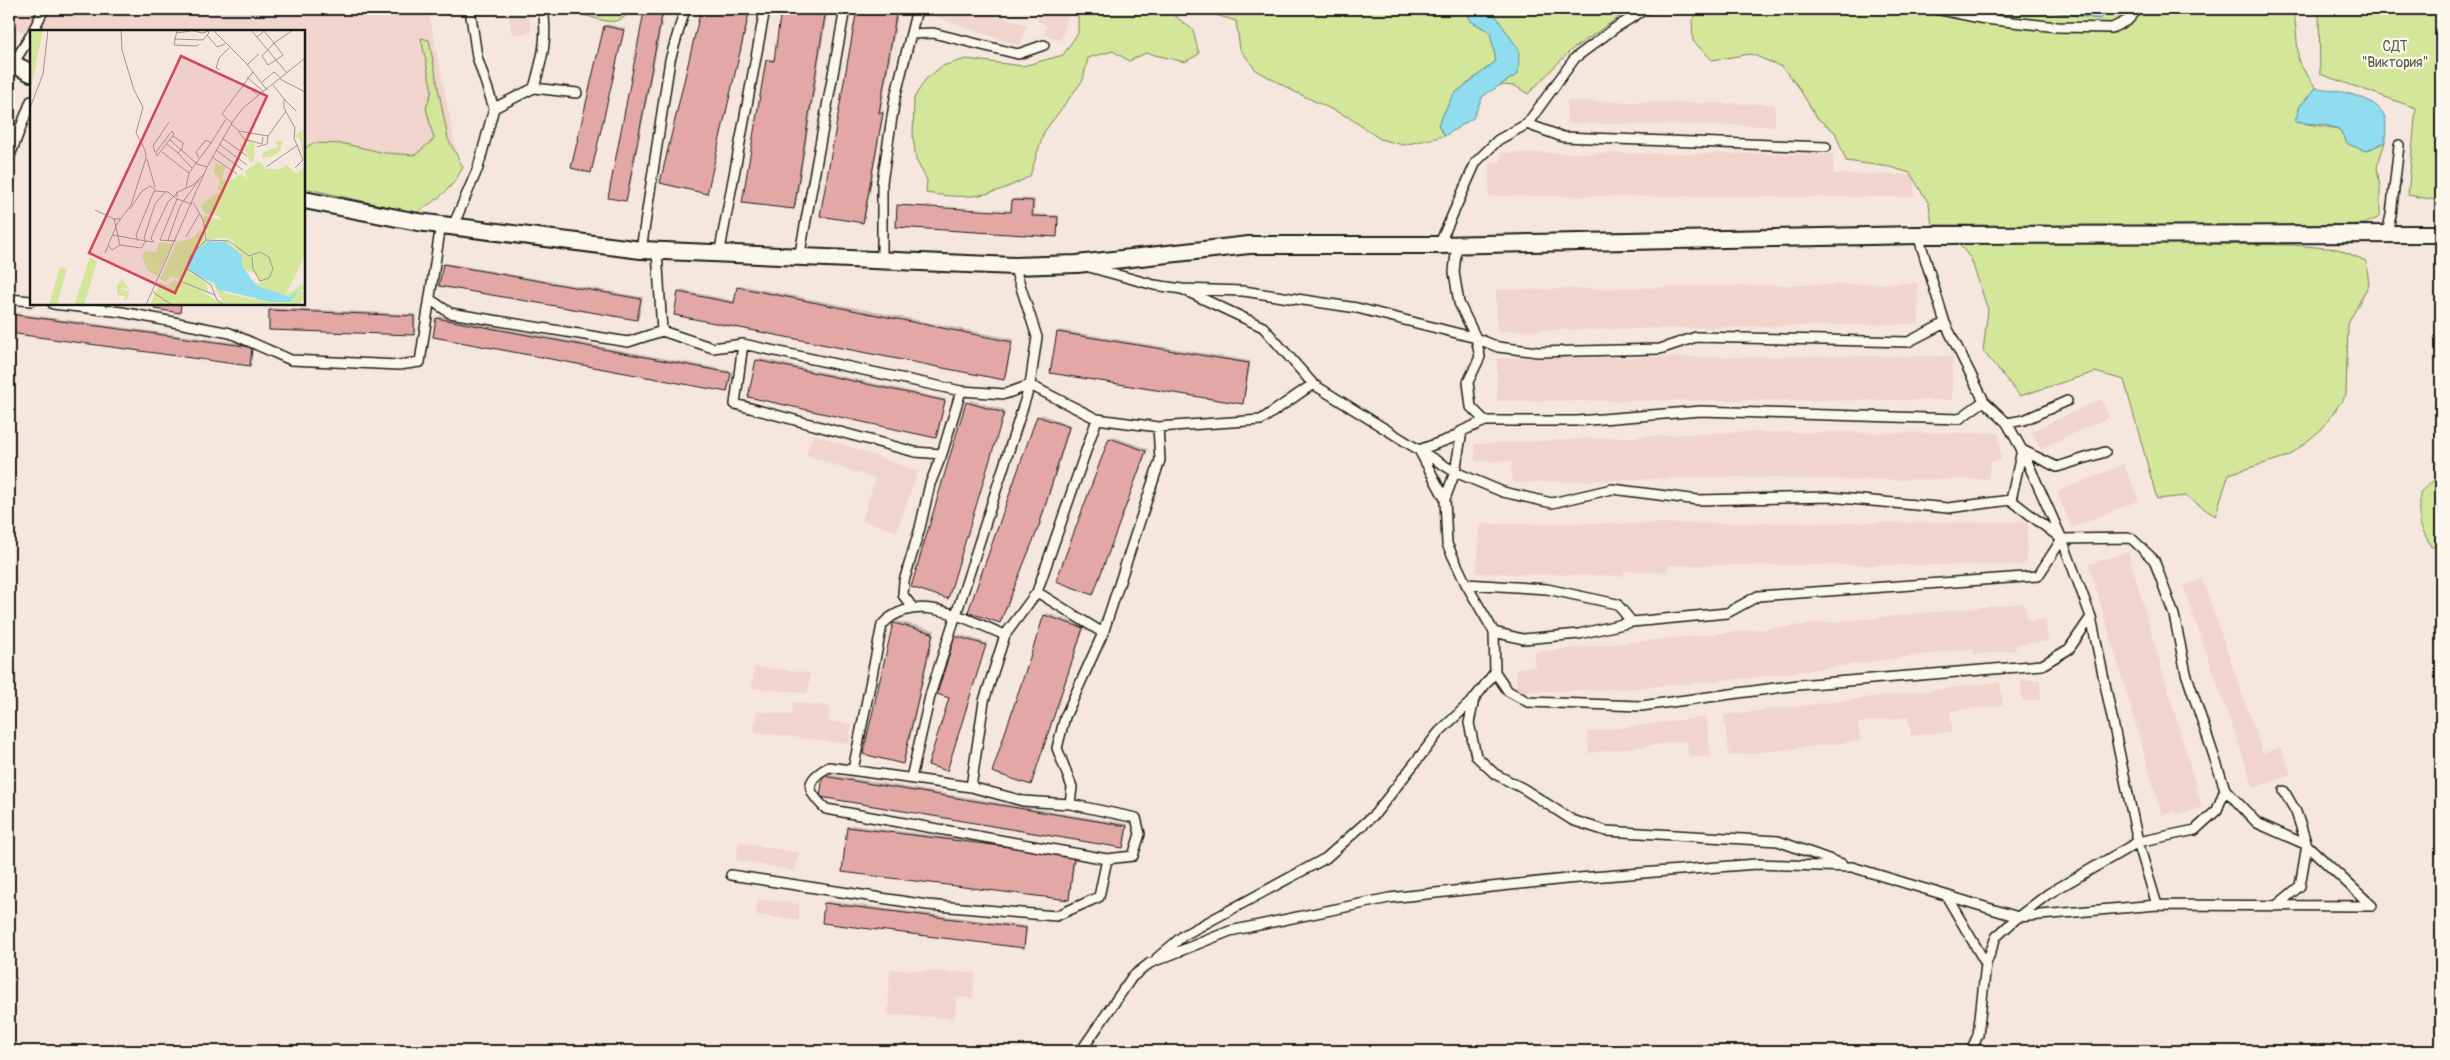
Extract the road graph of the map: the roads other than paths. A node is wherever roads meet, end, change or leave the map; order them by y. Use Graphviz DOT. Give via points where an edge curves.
graph roads {
  1 [pos="470,9"];
  2 [pos="543,9"];
  3 [pos="686,9"];
  4 [pos="766,9"];
  5 [pos="845,9"];
  6 [pos="917,9"];
  7 [pos="1646,9"];
  8 [pos="1936,9"];
  9 [pos="2138,9"];
  10 [pos="43,11"];
  11 [pos="34,30"];
  12 [pos="911,34"];
  13 [pos="30,36"];
  14 [pos="1044,45"];
  15 [pos="11,63"];
  16 [pos="30,72"];
  17 [pos="534,88"];
  18 [pos="577,93"];
  19 [pos="30,104"];
  20 [pos="494,108"];
  21 [pos="1527,124"];
  22 [pos="2399,145"];
  23 [pos="1826,147"];
  24 [pos="9,158"];
  25 [pos="305,200"];
  26 [pos="447,225"];
  27 [pos="2387,234"];
  28 [pos="2441,234"];
  29 [pos="1918,235"];
  30 [pos="1457,244"];
  31 [pos="1440,245"];
  32 [pos="649,251"];
  33 [pos="718,255"];
  34 [pos="799,258"];
  35 [pos="882,261"];
  36 [pos="1077,264"];
  37 [pos="1014,266"];
  38 [pos="1182,289"];
  39 [pos="9,299"];
  40 [pos="431,300"];
  41 [pos="30,301"];
  42 [pos="62,305"];
  43 [pos="1945,323"];
  44 [pos="662,331"];
  45 [pos="1476,338"];
  46 [pos="743,344"];
  47 [pos="1313,384"];
  48 [pos="1030,385"];
  49 [pos="961,391"];
  50 [pos="1984,401"];
  51 [pos="2067,401"];
  52 [pos="1097,419"];
  53 [pos="1484,421"];
  54 [pos="2007,423"];
  55 [pos="1158,428"];
  56 [pos="1462,431"];
  57 [pos="1420,450"];
  58 [pos="2022,450"];
  59 [pos="2105,452"];
  60 [pos="942,454"];
  61 [pos="1455,472"];
  62 [pos="1446,499"];
  63 [pos="2011,500"];
  64 [pos="2062,539"];
  65 [pos="1466,584"];
  66 [pos="1037,592"];
  67 [pos="913,608"];
  68 [pos="955,615"];
  69 [pos="2091,617"];
  70 [pos="1632,622"];
  71 [pos="1494,632"];
  72 [pos="1104,633"];
  73 [pos="1005,635"];
  74 [pos="1495,672"];
  75 [pos="1474,699"];
  76 [pos="853,770"];
  77 [pos="911,778"];
  78 [pos="971,787"];
  79 [pos="2225,789"];
  80 [pos="2284,791"];
  81 [pos="1070,804"];
  82 [pos="2138,842"];
  83 [pos="2308,845"];
  84 [pos="1106,859"];
  85 [pos="1852,867"];
  86 [pos="731,875"];
  87 [pos="1947,897"];
  88 [pos="2157,905"];
  89 [pos="2276,906"];
  90 [pos="2018,917"];
  91 [pos="1150,963"];
  92 [pos="1986,964"];
  93 [pos="1081,1051"];
  94 [pos="1971,1051"];
  1 -- 20 [label="lane" via="477,57"];
  2 -- 17 [label="lane" via="546,29 544,52"];
  3 -- 32 [label="lane" via="670,60"];
  4 -- 33 [label="lane"];
  5 -- 34 [label="lane"];
  6 -- 12 [label="lane"];
  7 -- 21 [label="lane" via="1575,58"];
  8 -- 9 [label="lane" via="1985,19 2058,27 2112,28 2128,20"];
  10 -- 11 [label="lane"];
  12 -- 14 [label="lane" via="933,33 1018,54"];
  12 -- 35 [label="lane" via="895,98 882,182"];
  13 -- 15 [label="lane"];
  15 -- 16 [label="street"];
  17 -- 18 [label="lane"];
  17 -- 20 [label="lane"];
  19 -- 24 [label="lane"];
  20 -- 26 [label="lane" via="478,168"];
  21 -- 23 [label="lane" via="1564,137"];
  21 -- 31 [label="lane" via="1498,140 1476,162"];
  22 -- 27 [label="lane"];
  25 -- 26 [label="street"];
  26 -- 32 [label="street"];
  26 -- 40 [label="lane"];
  27 -- 28 [label="street"];
  27 -- 29 [label="street"];
  29 -- 30 [label="street"];
  29 -- 43 [label="lane"];
  30 -- 31 [label="street"];
  30 -- 45 [label="lane" via="1454,272 1459,303"];
  31 -- 36 [label="street" via="1249,245"];
  32 -- 33 [label="street"];
  32 -- 44 [label="lane"];
  33 -- 34 [label="street"];
  34 -- 35 [label="street"];
  35 -- 37 [label="street"];
  36 -- 37 [label="street"];
  36 -- 38 [label="lane" via="1154,285"];
  37 -- 48 [label="lane" via="1037,337"];
  38 -- 45 [label="lane" via="1242,291 1357,308"];
  38 -- 47 [label="lane" via="1263,327"];
  39 -- 41 [label="lane"];
  40 -- 42 [label="lane" via="420,362 399,366 291,360 230,333 122,312"];
  40 -- 44 [label="lane" via="450,313 628,342"];
  43 -- 45 [label="lane" via="1908,342 1696,337 1660,349 1538,352 1498,347"];
  43 -- 50 [label="lane"];
  44 -- 46 [label="lane" via="713,348"];
  45 -- 53 [label="lane" via="1480,357 1468,382 1471,407"];
  46 -- 49 [label="lane"];
  46 -- 60 [label="lane" via="735,404 915,452"];
  47 -- 55 [label="lane" via="1262,420"];
  47 -- 57 [label="lane"];
  48 -- 49 [label="lane" via="1005,394"];
  48 -- 52 [label="lane"];
  48 -- 68 [label="lane"];
  49 -- 60 [label="lane"];
  50 -- 53 [label="lane" via="1960,419 1702,411 1577,422"];
  50 -- 54 [label="lane"];
  51 -- 54 [label="lane" via="2024,420"];
  52 -- 55 [label="lane"];
  52 -- 66 [label="lane"];
  53 -- 56 [label="lane"];
  54 -- 58 [label="lane"];
  55 -- 72 [label="lane" via="1160,460"];
  56 -- 57 [label="lane"];
  56 -- 61 [label="lane"];
  57 -- 61 [label="lane"];
  57 -- 62 [label="lane"];
  58 -- 59 [label="lane" via="2056,467"];
  58 -- 63 [label="lane"];
  58 -- 64 [label="lane"];
  60 -- 67 [label="lane" via="930,484 904,581 903,595"];
  61 -- 62 [label="lane"];
  61 -- 63 [label="lane" via="1503,492 1552,503 1612,489 1698,500 1829,497 1948,508"];
  62 -- 65 [label="lane" via="1447,544"];
  63 -- 64 [label="lane"];
  64 -- 69 [label="lane"];
  64 -- 70 [label="lane" via="2038,576 1758,596 1727,613"];
  64 -- 79 [label="lane" via="2131,538 2154,560 2174,615 2186,673"];
  65 -- 70 [label="lane" via="1547,589 1617,604"];
  65 -- 71 [label="lane"];
  66 -- 72 [label="lane"];
  66 -- 73 [label="lane"];
  67 -- 68 [label="lane"];
  67 -- 76 [label="lane" via="892,614 882,625"];
  68 -- 73 [label="lane"];
  68 -- 77 [label="lane" via="931,692"];
  69 -- 74 [label="lane" via="2069,649 2042,665 1798,684 1641,706 1528,702 1508,691"];
  69 -- 82 [label="lane"];
  70 -- 71 [label="lane" via="1579,634 1522,639"];
  71 -- 74 [label="lane"];
  72 -- 81 [label="lane" via="1065,717 1057,748 1072,787"];
  73 -- 78 [label="lane" via="984,701"];
  74 -- 75 [label="lane"];
  75 -- 85 [label="lane" via="1469,723 1476,756 1495,774 1572,820 1606,831 1778,841"];
  75 -- 91 [label="lane" via="1439,732 1375,814 1326,858 1184,935"];
  76 -- 77 [label="lane"];
  76 -- 84 [label="lane" via="829,766 816,774 811,784 813,798 826,809 844,813"];
  77 -- 78 [label="lane"];
  78 -- 81 [label="lane" via="1022,801"];
  79 -- 82 [label="lane" via="2217,810 2195,830"];
  79 -- 83 [label="lane" via="2257,823"];
  80 -- 83 [label="lane"];
  81 -- 84 [label="lane" via="1136,818 1140,834 1133,856"];
  82 -- 88 [label="lane"];
  82 -- 90 [label="lane" via="2048,894"];
  83 -- 89 [label="lane" via="2300,886"];
  83 -- 89 [label="lane" via="2372,906"];
  84 -- 86 [label="lane" via="1099,898 1056,916 927,905"];
  85 -- 87 [label="lane"];
  85 -- 91 [label="lane" via="1756,864 1566,879 1389,898 1230,931"];
  87 -- 90 [label="lane"];
  87 -- 92 [label="lane"];
  88 -- 89 [label="lane"];
  88 -- 90 [label="lane"];
  90 -- 92 [label="lane" via="1996,937"];
  91 -- 93 [label="lane" via="1132,976"];
  92 -- 94 [label="lane" via="1978,1035"];
}
